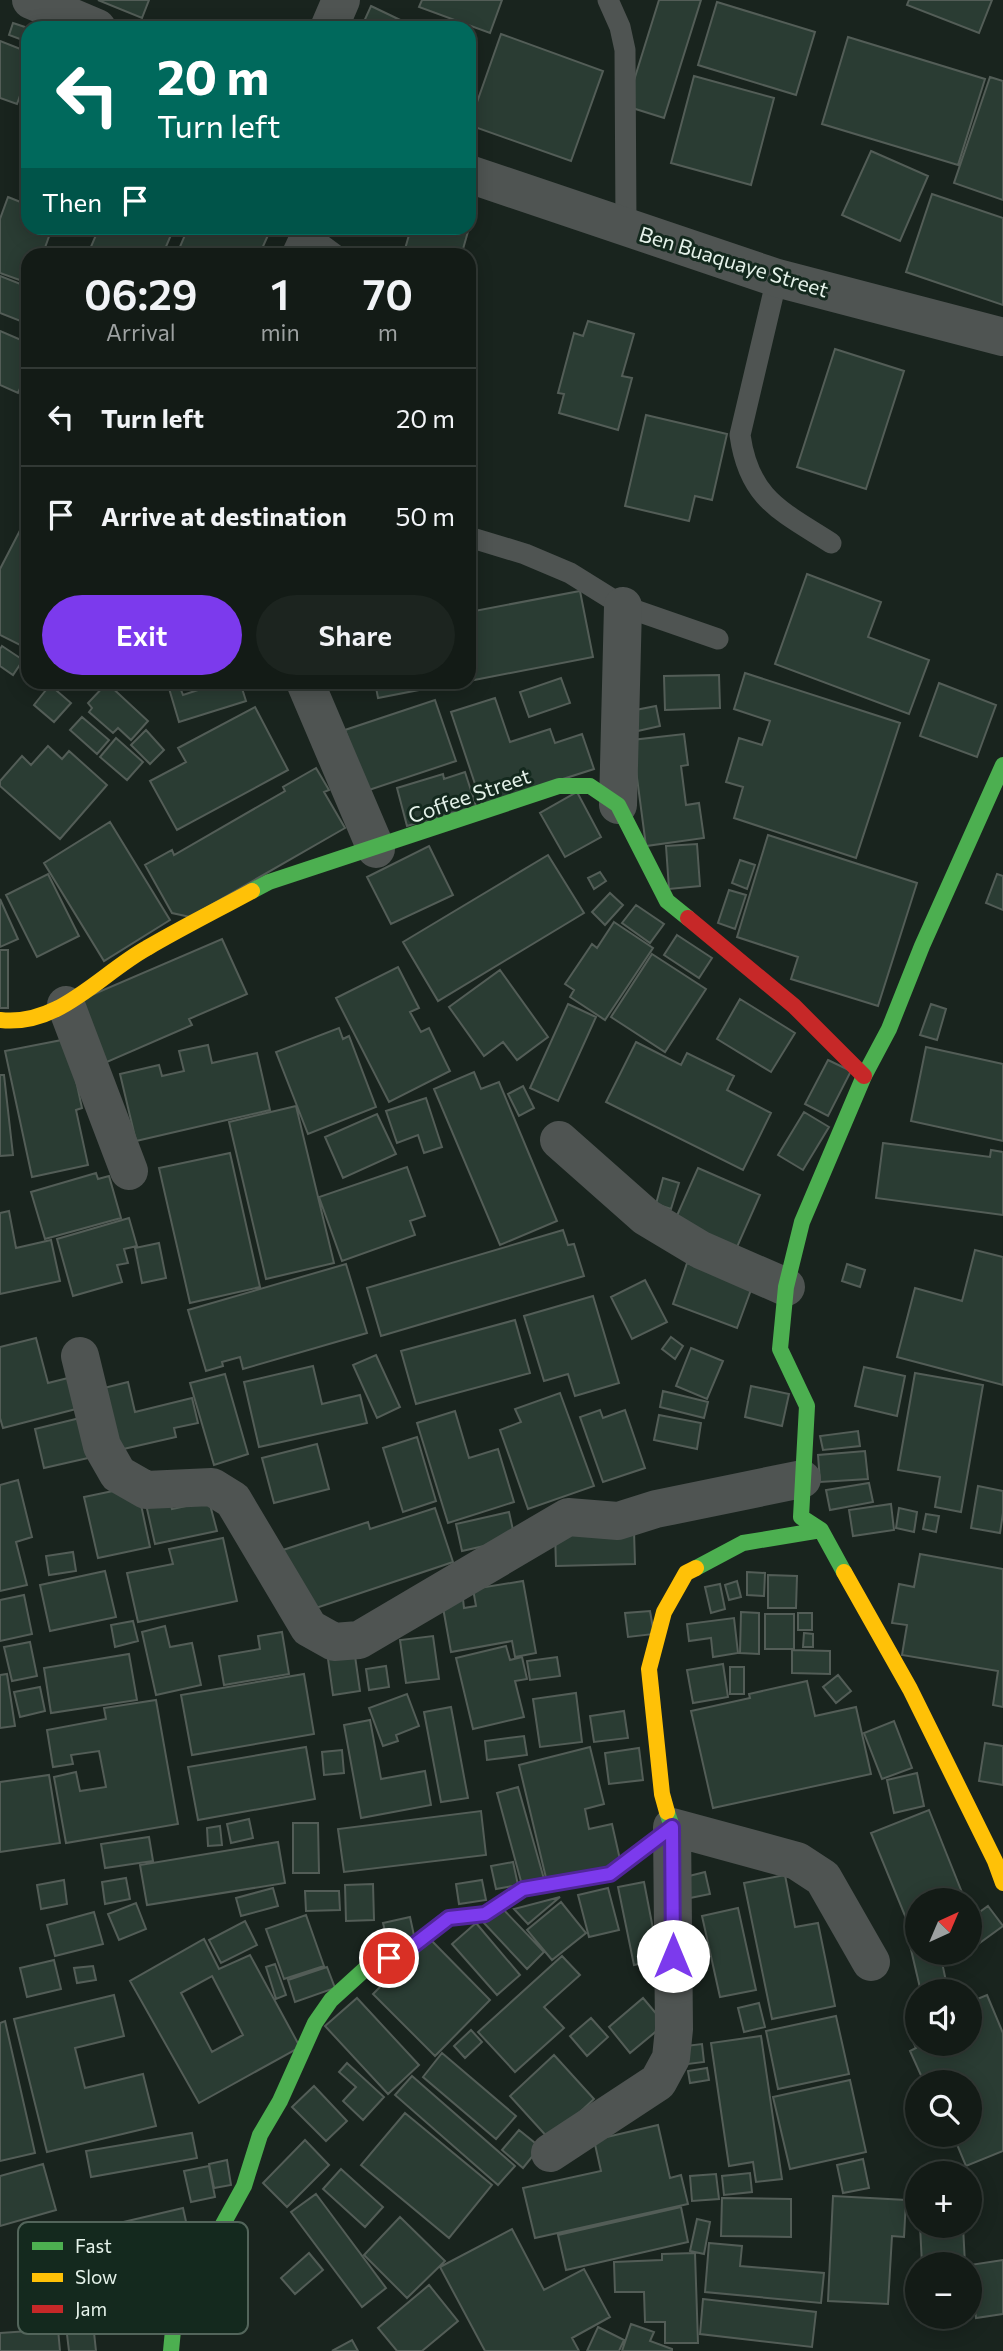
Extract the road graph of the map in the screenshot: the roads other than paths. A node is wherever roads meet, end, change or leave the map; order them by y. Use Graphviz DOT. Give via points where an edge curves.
graph roads {
  1 [pos="31,0"];
  2 [pos="341,0"];
  3 [pos="607,0"];
  4 [pos="80,21"];
  5 [pos="332,21"];
  6 [pos="476,176"];
  7 [pos="626,227"];
  8 [pos="311,235"];
  9 [pos="327,248"];
  10 [pos="777,278"];
  11 [pos="1003,337"];
  12 [pos="476,539"];
  13 [pos="831,543"];
  14 [pos="623,606"];
  15 [pos="718,639"];
  16 [pos="308,689"];
  17 [pos="1003,765"];
  18 [pos="618,805"];
  19 [pos="376,849"];
  20 [pos="66,1005"];
  21 [pos="0,1020"];
  22 [pos="864,1076"];
  23 [pos="559,1140"];
  24 [pos="129,1171"];
  25 [pos="786,1287"];
  26 [pos="80,1356"];
  27 [pos="802,1479"];
  28 [pos="821,1530"];
  29 [pos="672,1827"];
  30 [pos="1003,1883"];
  31 [pos="871,1962"];
  32 [pos="550,2152"];
  33 [pos="225,2222"];
  1 -- 4 [label="street"];
  2 -- 5 [label="street"];
  3 -- 7 [label="lane" via="625,50"];
  6 -- 7 [label="street, Ben Buaquaye Street"];
  7 -- 10 [label="street, Ben Buaquaye Street"];
  8 -- 9 [label="lane"];
  10 -- 11 [label="street, Ben Buaquaye Street"];
  10 -- 13 [label="lane" via="740,435 744,458 755,484 775,506"];
  12 -- 14 [label="lane" via="570,573"];
  14 -- 15 [label="lane"];
  14 -- 18 [label="street"];
  16 -- 19 [label="street"];
  17 -- 22 [label="street" via="889,1029"];
  18 -- 19 [label="street, Coffee Street" via="590,786 559,786"];
  18 -- 22 [label="street, Coffee Street" via="667,901 794,1006"];
  19 -- 20 [label="street, Coffee Street" via="269,882 144,949"];
  20 -- 21 [label="street, Coffee Street" via="18,1022"];
  20 -- 24 [label="street"];
  22 -- 25 [label="street" via="802,1223"];
  23 -- 25 [label="street" via="646,1217 701,1250"];
  25 -- 27 [label="street" via="780,1349 807,1406"];
  26 -- 27 [label="street" via="102,1446 118,1474 146,1490 212,1487 233,1500 309,1628 334,1642 359,1640 568,1517 618,1521"];
  27 -- 28 [label="street" via="802,1517"];
  28 -- 29 [label="street" via="743,1544 686,1573 664,1612 649,1670 662,1794"];
  28 -- 30 [label="street" via="910,1689"];
  29 -- 31 [label="street" via="797,1861 823,1878"];
  29 -- 32 [label="street" via="671,2058 658,2082"];
  29 -- 33 [label="street" via="610,1874 523,1889 485,1914 449,1918 414,1945 364,1970 331,2000 315,2023"];
}
